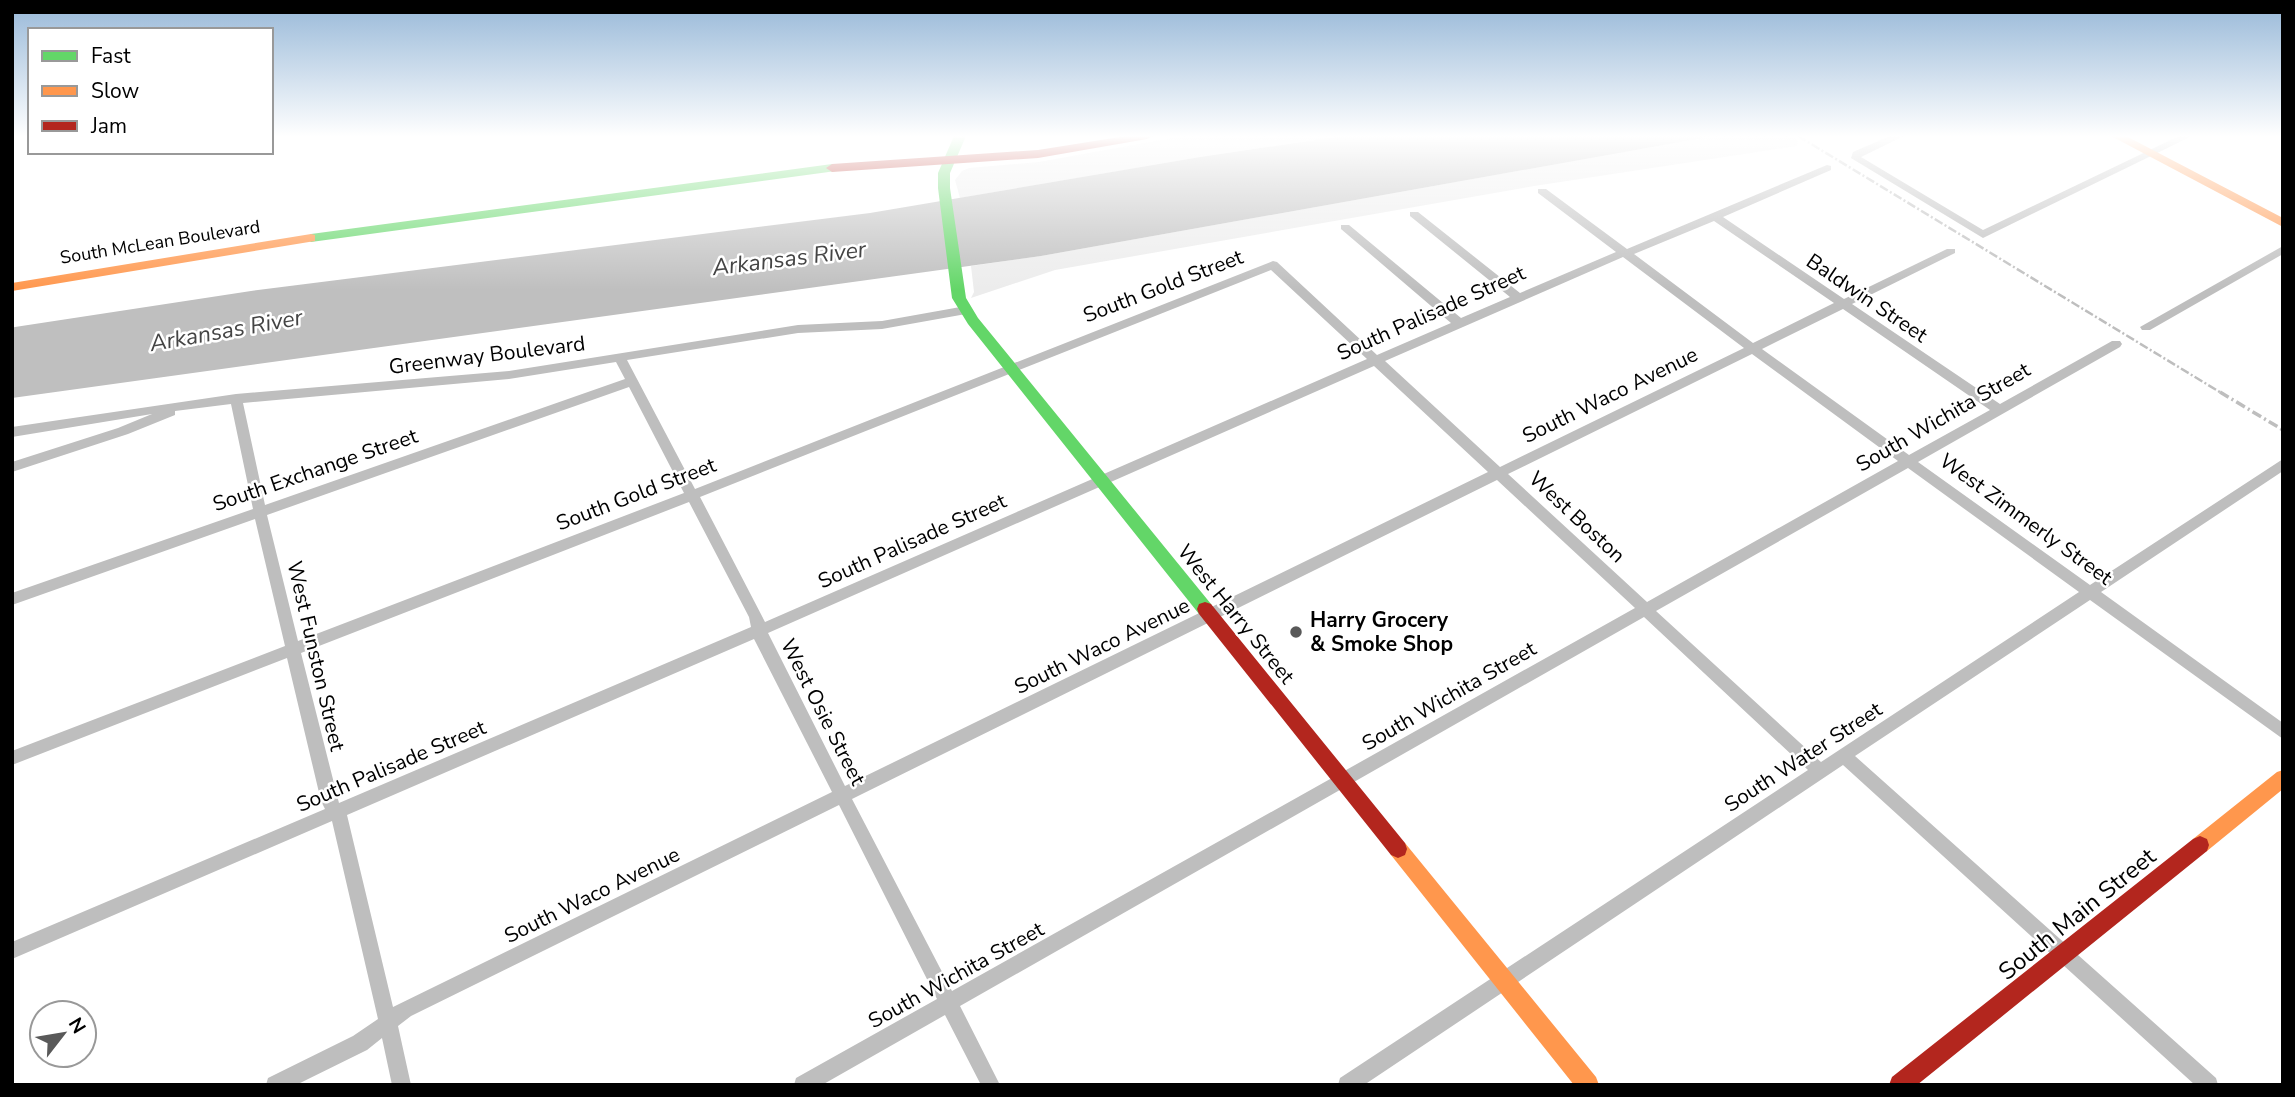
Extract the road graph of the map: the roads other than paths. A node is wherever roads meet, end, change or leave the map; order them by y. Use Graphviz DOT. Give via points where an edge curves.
graph roads {
  1 [pos="683,187"];
  2 [pos="944,187"];
  3 [pos="1783,187"];
  4 [pos="1904,187"];
  5 [pos="2082,187"];
  6 [pos="2214,187"];
  7 [pos="1542,191"];
  8 [pos="1414,214"];
  9 [pos="1715,217"];
  10 [pos="2283,223"];
  11 [pos="1346,227"];
  12 [pos="2283,249"];
  13 [pos="1951,251"];
  14 [pos="1625,253"];
  15 [pos="1273,265"];
  16 [pos="12,287"];
  17 [pos="1519,298"];
  18 [pos="962,304"];
  19 [pos="1842,304"];
  20 [pos="1460,324"];
  21 [pos="2146,327"];
  22 [pos="2116,344"];
  23 [pos="1752,348"];
  24 [pos="620,358"];
  25 [pos="1376,360"];
  26 [pos="1010,368"];
  27 [pos="632,381"];
  28 [pos="236,398"];
  29 [pos="195,403"];
  30 [pos="1998,409"];
  31 [pos="12,432"];
  32 [pos="1908,460"];
  33 [pos="2283,464"];
  34 [pos="12,467"];
  35 [pos="1498,474"];
  36 [pos="1101,481"];
  37 [pos="692,495"];
  38 [pos="260,512"];
  39 [pos="2092,592"];
  40 [pos="12,599"];
  41 [pos="1643,609"];
  42 [pos="1211,616"];
  43 [pos="760,630"];
  44 [pos="292,649"];
  45 [pos="2283,732"];
  46 [pos="1844,756"];
  47 [pos="12,758"];
  48 [pos="1820,771"];
  49 [pos="2283,778"];
  50 [pos="1344,780"];
  51 [pos="841,795"];
  52 [pos="336,813"];
  53 [pos="12,951"];
  54 [pos="2063,954"];
  55 [pos="1504,980"];
  56 [pos="949,1003"];
  57 [pos="387,1023"];
  58 [pos="275,1085"];
  59 [pos="402,1085"];
  60 [pos="803,1085"];
  61 [pos="991,1085"];
  62 [pos="1346,1085"];
  63 [pos="1588,1085"];
  64 [pos="1900,1085"];
  65 [pos="2209,1085"];
  1 -- 16 [label="street, South McLean Boulevard" via="281,242"];
  2 -- 18 [label="street, West Harry Street"];
  3 -- 9 [label="street, South Palisade Street"];
  4 -- 5 [label="street" via="1983,235"];
  6 -- 10 [label="street"];
  7 -- 14 [label="street, West Zimmerly Street"];
  8 -- 17 [label="street"];
  9 -- 14 [label="street, South Palisade Street"];
  9 -- 19 [label="street, Baldwin Street"];
  11 -- 20 [label="street"];
  12 -- 21 [label="street"];
  13 -- 19 [label="street, South Waco Avenue"];
  14 -- 17 [label="street, South Palisade Street"];
  14 -- 23 [label="street, West Zimmerly Street"];
  15 -- 25 [label="street, West Boston"];
  15 -- 26 [label="street, South Gold Street"];
  17 -- 20 [label="street, South Palisade Street"];
  18 -- 24 [label="street, Greenway Boulevard" via="882,325 798,329"];
  18 -- 26 [label="street, West Harry Street"];
  19 -- 23 [label="street, South Waco Avenue"];
  19 -- 30 [label="street, Baldwin Street"];
  20 -- 25 [label="street, South Palisade Street"];
  22 -- 30 [label="street, South Wichita Street"];
  23 -- 32 [label="street, West Zimmerly Street"];
  23 -- 35 [label="street, South Waco Avenue"];
  24 -- 27 [label="street, West Osie Street"];
  24 -- 28 [label="street, Greenway Boulevard" via="467,380"];
  25 -- 35 [label="street, West Boston"];
  25 -- 36 [label="street, South Palisade Street"];
  26 -- 36 [label="street, West Harry Street"];
  26 -- 37 [label="street, South Gold Street"];
  27 -- 37 [label="street, West Osie Street"];
  27 -- 38 [label="street, South Exchange Street"];
  28 -- 29 [label="street, Greenway Boulevard"];
  28 -- 38 [label="street, West Funston Street"];
  29 -- 31 [label="street, Greenway Boulevard"];
  29 -- 34 [label="street"];
  30 -- 32 [label="street, South Wichita Street"];
  32 -- 39 [label="street, West Zimmerly Street"];
  32 -- 41 [label="street, South Wichita Street"];
  33 -- 39 [label="street, South Water Street"];
  35 -- 41 [label="street, West Boston"];
  35 -- 42 [label="street, South Waco Avenue"];
  36 -- 42 [label="street, West Harry Street"];
  36 -- 43 [label="street, South Palisade Street"];
  37 -- 43 [label="street, West Osie Street"];
  37 -- 44 [label="street, South Gold Street"];
  38 -- 40 [label="street, South Exchange Street"];
  38 -- 44 [label="street, West Funston Street"];
  39 -- 45 [label="street, West Zimmerly Street"];
  39 -- 46 [label="street, South Water Street"];
  41 -- 48 [label="street, West Boston"];
  41 -- 50 [label="street, South Wichita Street"];
  42 -- 50 [label="street, West Harry Street"];
  42 -- 51 [label="street, South Waco Avenue"];
  43 -- 51 [label="street, West Osie Street"];
  43 -- 52 [label="street, South Palisade Street"];
  44 -- 47 [label="street, South Gold Street"];
  44 -- 52 [label="street, West Funston Street" via="329,801"];
  46 -- 48 [label="street, South Water Street"];
  46 -- 54 [label="street"];
  48 -- 55 [label="street, South Water Street"];
  49 -- 54 [label="street, South Main Street"];
  50 -- 55 [label="street, West Harry Street"];
  50 -- 56 [label="street, South Wichita Street"];
  51 -- 56 [label="street, West Osie Street"];
  51 -- 57 [label="street, South Waco Avenue" via="405,1010"];
  52 -- 53 [label="street, South Palisade Street"];
  52 -- 57 [label="street, West Funston Street" via="342,822"];
  54 -- 64 [label="street, South Main Street"];
  54 -- 65 [label="street"];
  55 -- 62 [label="street, South Water Street"];
  55 -- 63 [label="street, West Harry Street"];
  56 -- 60 [label="street, South Wichita Street"];
  56 -- 61 [label="street, West Osie Street"];
  57 -- 58 [label="street, South Waco Avenue" via="359,1043"];
  57 -- 59 [label="street, West Funston Street"];
}
